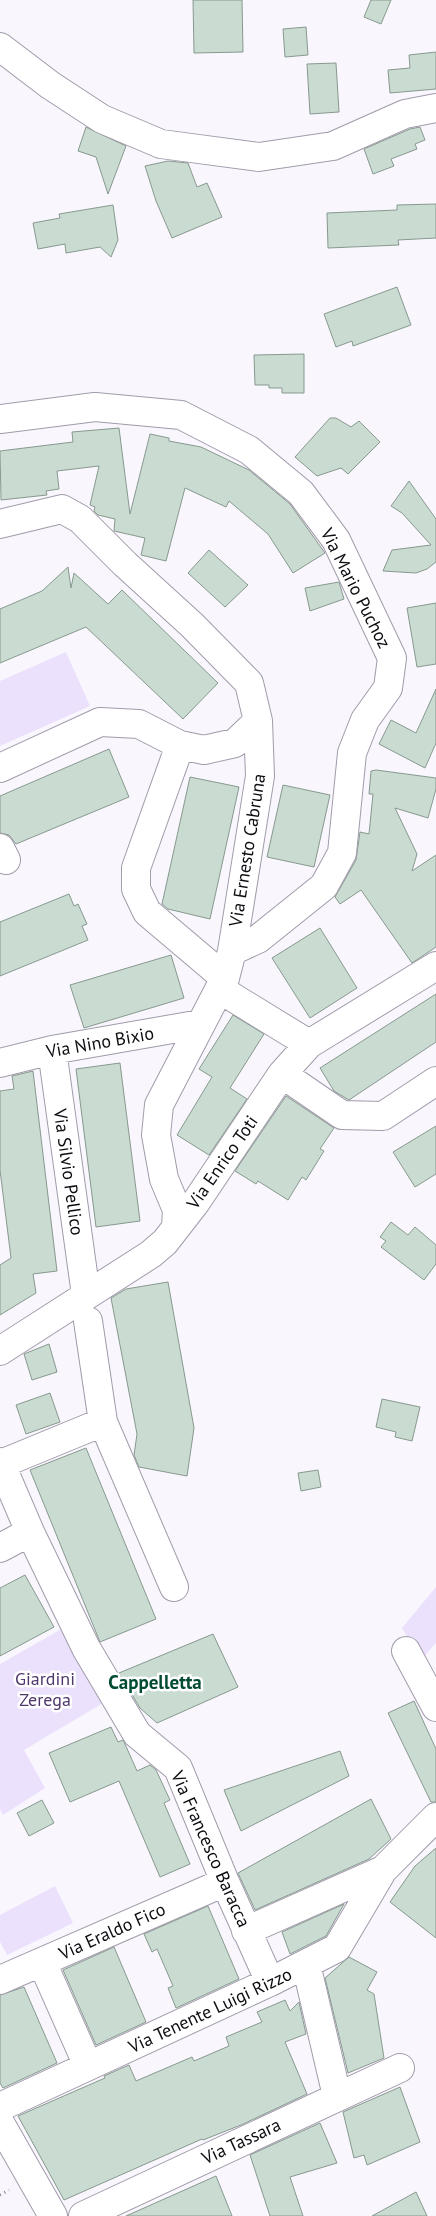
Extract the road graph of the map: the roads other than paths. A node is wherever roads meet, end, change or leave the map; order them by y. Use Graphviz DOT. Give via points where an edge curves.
graph roads {
  1 [pos="0,47"];
  2 [pos="436,108"];
  3 [pos="0,419"];
  4 [pos="0,524"];
  5 [pos="258,721"];
  6 [pos="180,746"];
  7 [pos="0,768"];
  8 [pos="232,951"];
  9 [pos="436,966"];
  10 [pos="223,984"];
  11 [pos="201,1024"];
  12 [pos="309,1044"];
  13 [pos="52,1050"];
  14 [pos="3,1054"];
  15 [pos="282,1074"];
  16 [pos="436,1081"];
  17 [pos="176,1227"];
  18 [pos="87,1308"];
  19 [pos="0,1350"];
  20 [pos="104,1422"];
  21 [pos="0,1463"];
  22 [pos="30,1532"];
  23 [pos="0,1548"];
  24 [pos="174,1587"];
  25 [pos="406,1651"];
  26 [pos="436,1707"];
  27 [pos="436,1817"];
  28 [pos="383,1870"];
  29 [pos="225,1882"];
  30 [pos="246,1931"];
  31 [pos="42,1962"];
  32 [pos="306,1964"];
  33 [pos="0,1980"];
  34 [pos="270,1982"];
  35 [pos="88,2066"];
  36 [pos="400,2068"];
  37 [pos="337,2096"];
  38 [pos="0,2107"];
  39 [pos="0,2123"];
  40 [pos="53,2216"];
  41 [pos="83,2216"];
  1 -- 2 [label="street" via="102,119 161,144 259,157 333,146 405,114"];
  3 -- 8 [label="street, Via Mario Puchoz" via="95,407 181,415 249,450 301,493 336,540 392,658 388,688 365,720 352,753 342,853 324,886 258,939"];
  4 -- 5 [label="street, Via Ernesto Cabruna" via="62,509 80,519 249,683"];
  5 -- 6 [label="street" via="234,744 204,750"];
  5 -- 8 [label="street, Via Ernesto Cabruna" via="260,776"];
  6 -- 7 [label="street" via="139,724 100,722"];
  6 -- 10 [label="street" via="136,868 136,889 147,912"];
  8 -- 10 [label="street, Via Ernesto Cabruna"];
  9 -- 12 [label="street, Via Enrico Toti"];
  10 -- 11 [label="street, Via Ernesto Cabruna"];
  10 -- 12 [label="street"];
  11 -- 13 [label="street, Via Nino Bixio"];
  11 -- 17 [label="street, Via Ernesto Cabruna" via="159,1105 156,1135 164,1179 177,1210"];
  12 -- 15 [label="street, Via Enrico Toti"];
  13 -- 14 [label="street, Via Nino Bixio"];
  13 -- 18 [label="street, Via Silvio Pellico"];
  15 -- 16 [label="street" via="342,1115 383,1116"];
  15 -- 17 [label="street, Via Enrico Toti"];
  17 -- 18 [label="street, Via Enrico Toti" via="151,1254"];
  18 -- 19 [label="street, Via Enrico Toti"];
  18 -- 20 [label="street, Via Silvio Pellico"];
  20 -- 21 [label="street"];
  20 -- 24 [label="street, Via Silvio Pellico"];
  21 -- 22 [label="street, Via Francesco Baracca"];
  22 -- 23 [label="street"];
  22 -- 29 [label="street, Via Francesco Baracca" via="86,1648 137,1734 178,1768"];
  25 -- 26 [label="street"];
  27 -- 28 [label="street, Via Tenente Luigi Rizzo"];
  28 -- 30 [label="street, Via Tenente Luigi Rizzo"];
  28 -- 32 [label="street, Via Tenente Luigi Rizzo" via="337,1948"];
  29 -- 30 [label="street, Via Francesco Baracca"];
  29 -- 31 [label="street, Via Eraldo Fico"];
  30 -- 34 [label="street, Via Francesco Baracca"];
  31 -- 33 [label="street, Via Eraldo Fico"];
  31 -- 35 [label="street"];
  32 -- 34 [label="street, Via Tenente Luigi Rizzo"];
  32 -- 37 [label="street"];
  34 -- 35 [label="street, Via Tenente Luigi Rizzo"];
  35 -- 38 [label="street, Via Tenente Luigi Rizzo"];
  36 -- 37 [label="street, Via Tassara"];
  37 -- 41 [label="street, Via Tassara"];
  39 -- 40 [label="street"];
}
